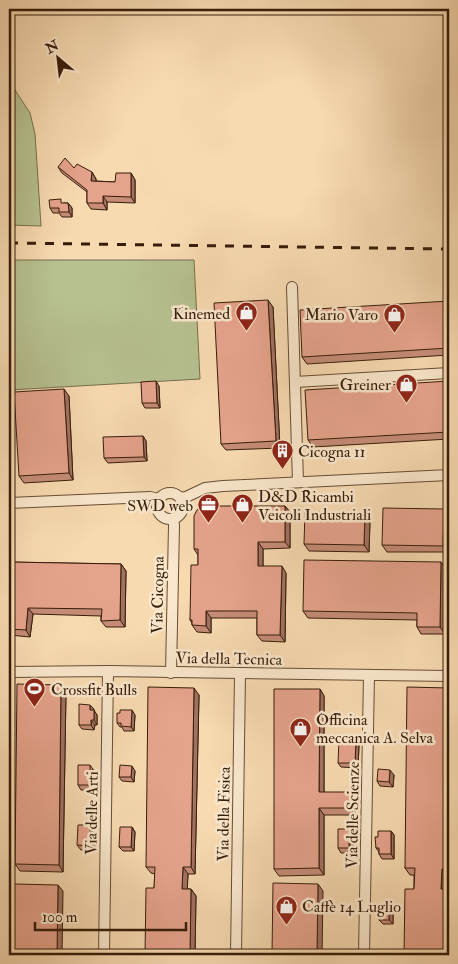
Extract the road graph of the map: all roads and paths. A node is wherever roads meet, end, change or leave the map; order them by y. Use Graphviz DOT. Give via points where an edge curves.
graph roads {
  1 [pos="292,287"];
  2 [pos="449,373"];
  3 [pos="295,382"];
  4 [pos="449,475"];
  5 [pos="298,482"];
  6 [pos="180,498"];
  7 [pos="158,499"];
  8 [pos="9,503"];
  9 [pos="173,518"];
  10 [pos="9,672"];
  11 [pos="108,672"];
  12 [pos="171,673"];
  13 [pos="240,674"];
  14 [pos="369,675"];
  15 [pos="449,676"];
  16 [pos="104,955"];
  17 [pos="236,955"];
  18 [pos="364,955"];
  1 -- 3 [label="street"];
  2 -- 3 [label="street"];
  3 -- 5 [label="street"];
  4 -- 5 [label="street"];
  5 -- 6 [label="street" via="205,488"];
  6 -- 7 [label="street" via="169,493"];
  6 -- 9 [label="street, Via Cicogna" via="182,510"];
  7 -- 8 [label="street"];
  7 -- 9 [label="street" via="157,508 161,515"];
  9 -- 12 [label="street, Via Cicogna"];
  10 -- 11 [label="street, Via della Tecnica"];
  11 -- 12 [label="street, Via della Tecnica"];
  11 -- 16 [label="street, Via delle Arti"];
  12 -- 13 [label="street, Via della Tecnica"];
  13 -- 14 [label="street, Via della Tecnica"];
  13 -- 17 [label="street, Via della Fisica"];
  14 -- 15 [label="street, Via della Tecnica"];
  14 -- 18 [label="street, Via delle Scienze"];
}
